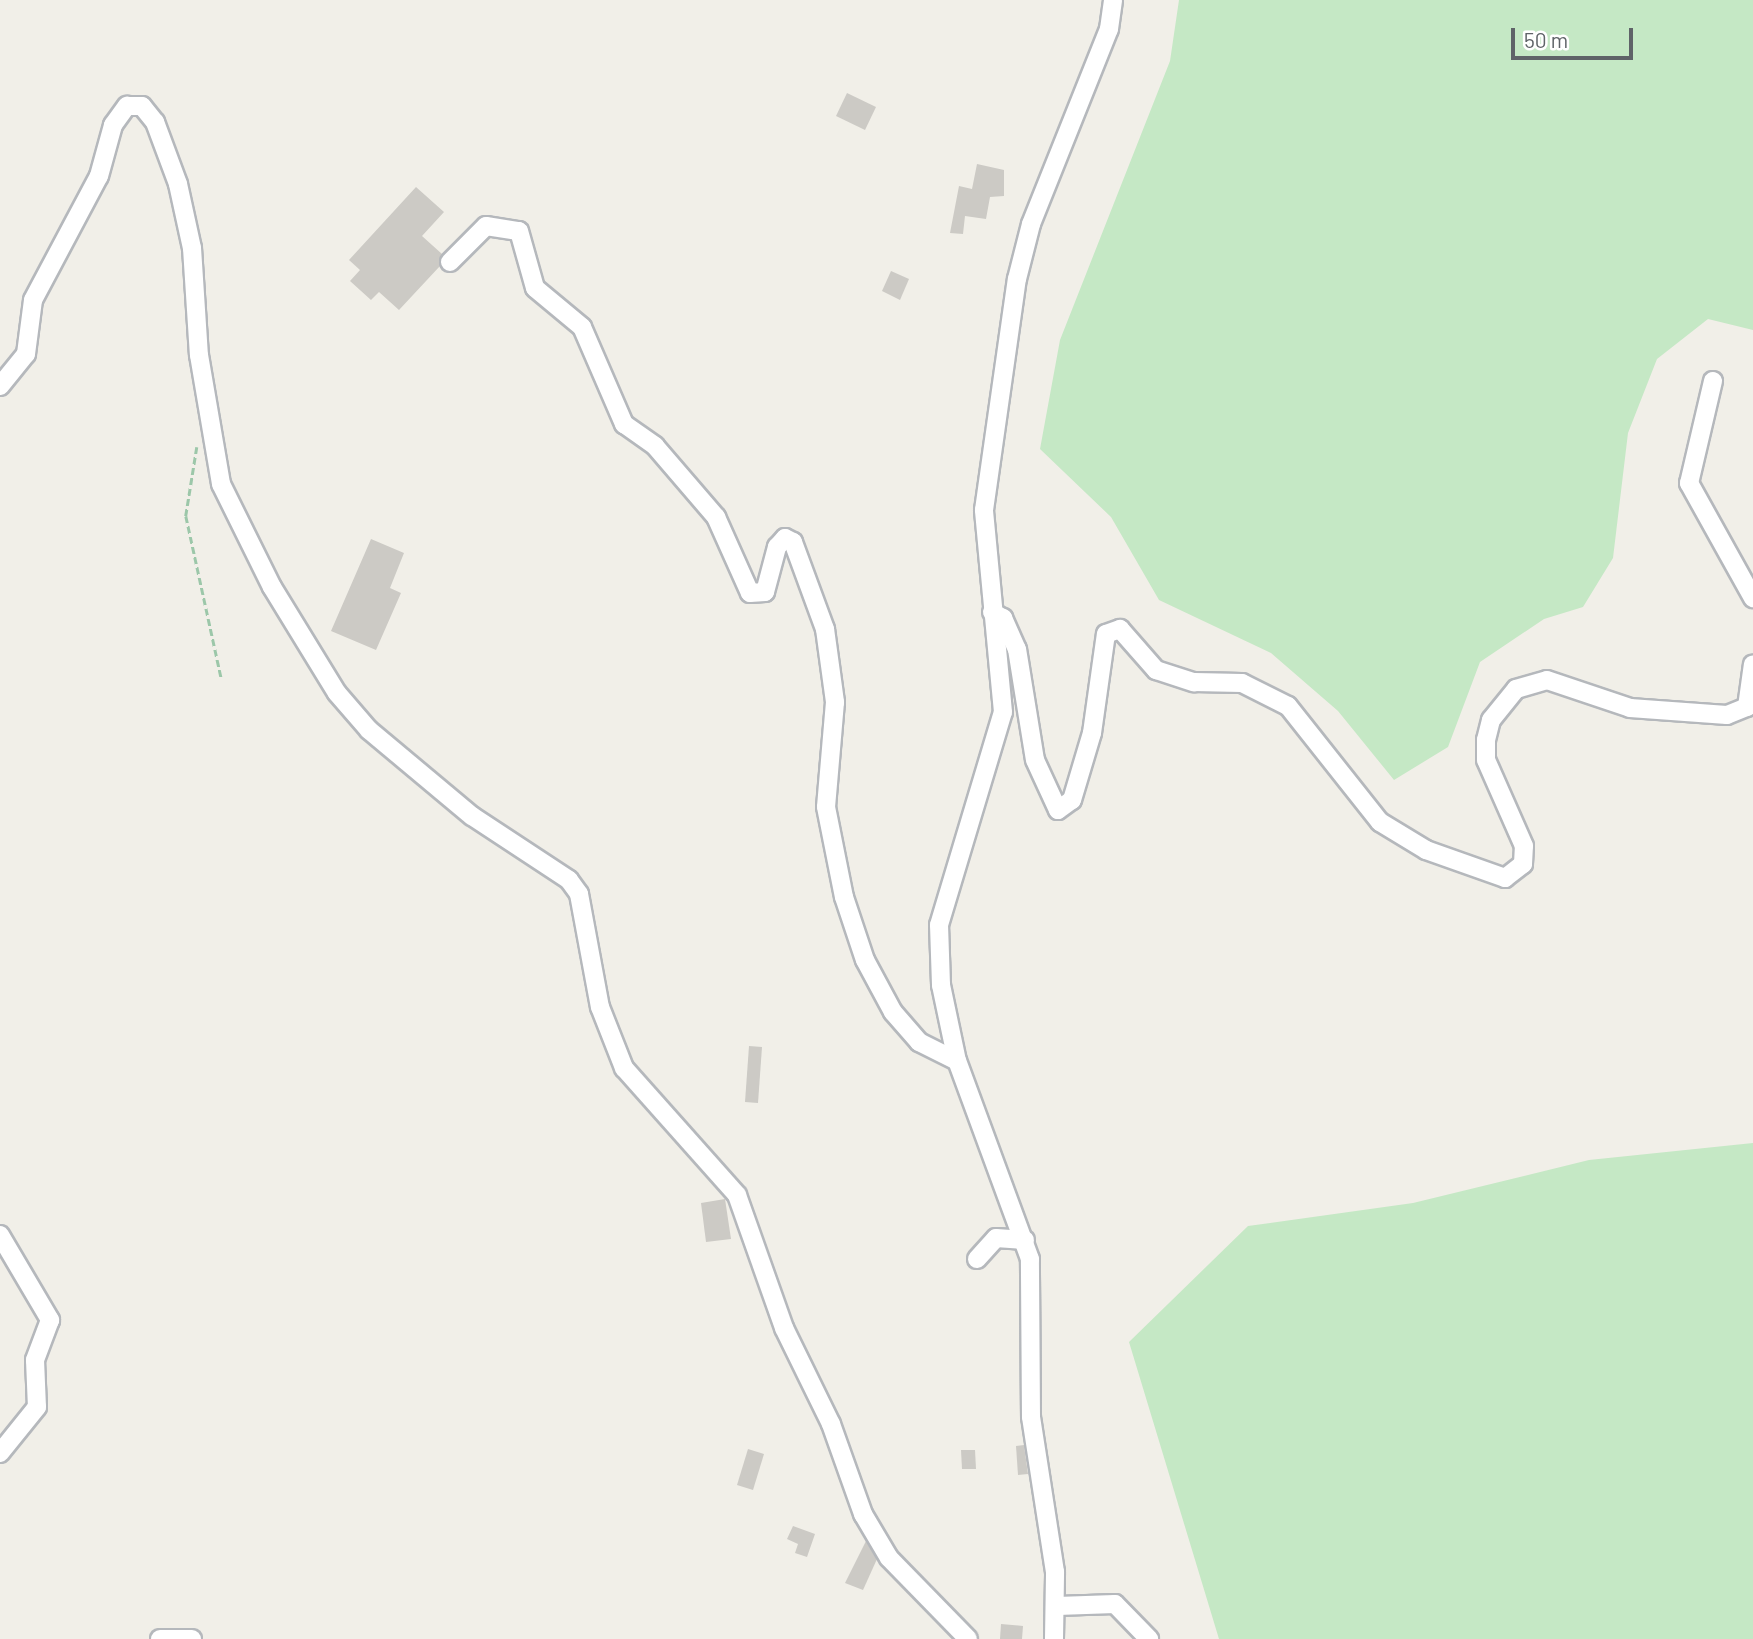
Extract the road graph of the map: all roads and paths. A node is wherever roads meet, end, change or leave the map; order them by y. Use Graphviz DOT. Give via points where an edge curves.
graph roads {
  1 [pos="1113,0"];
  2 [pos="450,262"];
  3 [pos="1713,381"];
  4 [pos="0,386"];
  5 [pos="208,426"];
  6 [pos="1753,598"];
  7 [pos="992,612"];
  8 [pos="1753,664"];
  9 [pos="220,677"];
  10 [pos="957,1061"];
  11 [pos="0,1236"];
  12 [pos="1025,1240"];
  13 [pos="977,1259"];
  14 [pos="0,1453"];
  15 [pos="1057,1606"];
  16 [pos="160,1639"];
  17 [pos="192,1639"];
  18 [pos="968,1639"];
  19 [pos="1054,1639"];
  20 [pos="1149,1639"];
  1 -- 7 [label="street" via="1109,29 1031,224 1017,279 986,484"];
  2 -- 10 [label="street" via="486,226 519,231 535,288 588,335 624,424 655,446 716,517 750,593 765,592 776,547 785,538 793,542 825,629 835,702 826,807 844,897 865,960 893,1012 926,1047"];
  3 -- 6 [label="street" via="1689,483"];
  4 -- 5 [label="street" via="26,354 33,300 90,196 113,125 127,106 142,106 155,122 178,184 192,248"];
  5 -- 9 [label="path" via="199,437 186,516"];
  5 -- 18 [label="street" via="229,506 337,693 419,775 569,880 579,894 600,1007 624,1068 737,1195 784,1328 831,1424 863,1514 889,1558"];
  7 -- 8 [label="street" via="1003,618 1017,649 1035,760 1058,810 1069,806 1076,790 1107,634 1120,629 1156,670 1194,682 1242,683 1289,706 1380,822 1426,850 1505,878 1523,864 1524,846 1486,761 1486,740 1491,720 1516,689 1546,680 1630,708 1727,715 1748,707"];
  7 -- 10 [label="street" via="1002,687 998,746 953,867 939,925 941,985"];
  10 -- 12 [label="street"];
  11 -- 14 [label="street" via="50,1320 35,1360 37,1407"];
  12 -- 13 [label="street" via="996,1238"];
  12 -- 15 [label="street" via="1033,1287 1035,1465"];
  15 -- 19 [label="street"];
  15 -- 20 [label="street" via="1115,1604"];
  16 -- 17 [label="street"];
}
